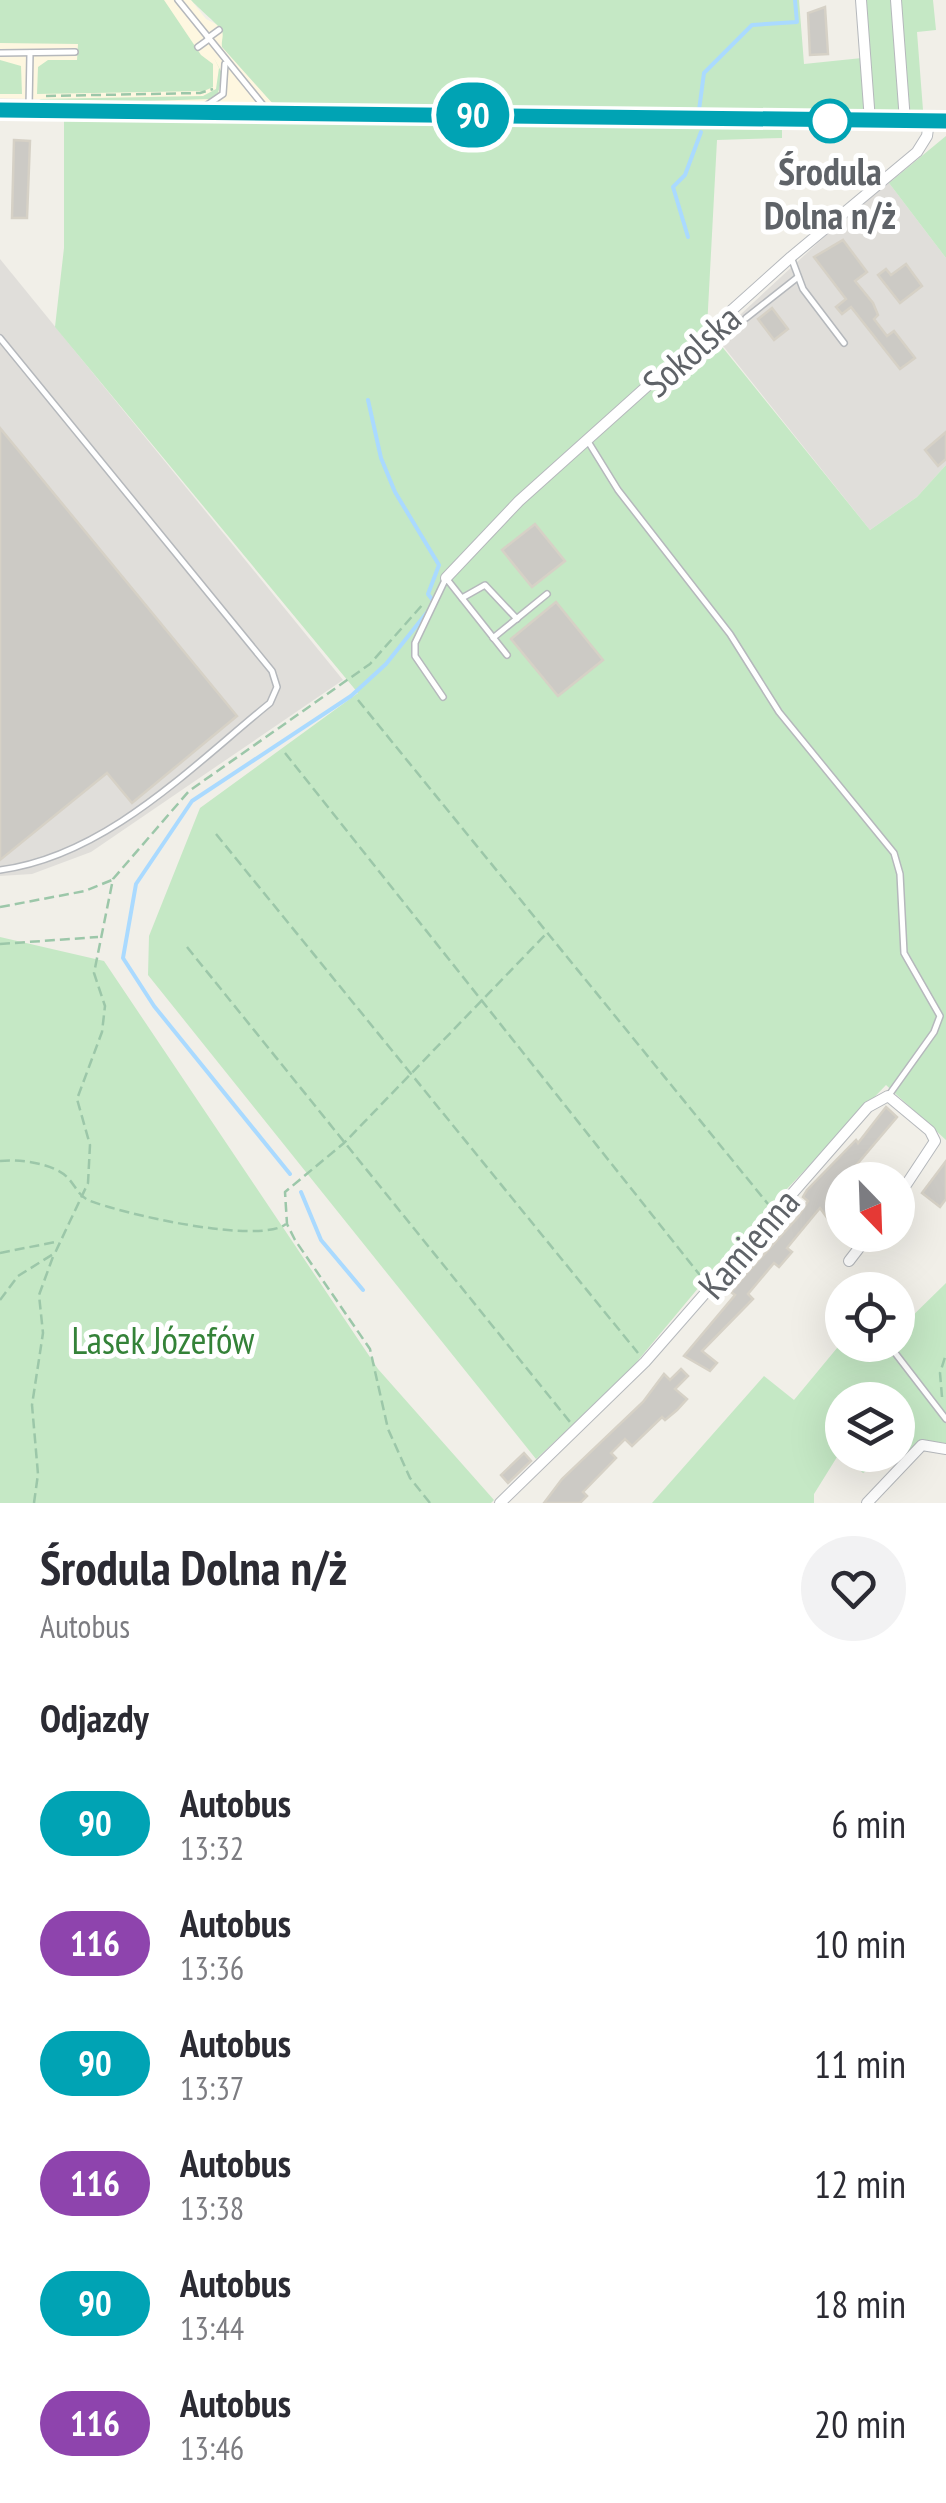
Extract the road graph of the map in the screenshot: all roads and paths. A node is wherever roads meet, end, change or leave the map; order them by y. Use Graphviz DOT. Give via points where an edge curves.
graph roads {
  1 [pos="178,0"];
  2 [pos="861,0"];
  3 [pos="896,0"];
  4 [pos="219,30"];
  5 [pos="208,38"];
  6 [pos="198,47"];
  7 [pos="76,52"];
  8 [pos="0,53"];
  9 [pos="30,53"];
  10 [pos="224,59"];
  11 [pos="216,80"];
  12 [pos="29,103"];
  13 [pos="0,110"];
  14 [pos="197,110"];
  15 [pos="269,112"];
  16 [pos="870,121"];
  17 [pos="905,121"];
  18 [pos="938,121"];
  19 [pos="792,257"];
  20 [pos="798,277"];
  21 [pos="746,318"];
  22 [pos="0,338"];
  23 [pos="844,343"];
  24 [pos="588,443"];
  25 [pos="446,578"];
  26 [pos="438,594"];
  27 [pos="547,594"];
  28 [pos="462,598"];
  29 [pos="517,619"];
  30 [pos="493,638"];
  31 [pos="508,655"];
  32 [pos="443,697"];
  33 [pos="358,700"];
  34 [pos="284,752"];
  35 [pos="216,834"];
  36 [pos="0,870"];
  37 [pos="113,879"];
  38 [pos="0,907"];
  39 [pos="548,933"];
  40 [pos="99,937"];
  41 [pos="0,944"];
  42 [pos="186,948"];
  43 [pos="479,1002"];
  44 [pos="412,1073"];
  45 [pos="888,1096"];
  46 [pos="344,1142"];
  47 [pos="0,1160"];
  48 [pos="915,1174"];
  49 [pos="83,1198"];
  50 [pos="776,1212"];
  51 [pos="287,1224"];
  52 [pos="56,1242"];
  53 [pos="856,1252"];
  54 [pos="0,1253"];
  55 [pos="54,1253"];
  56 [pos="849,1261"];
  57 [pos="711,1287"];
  58 [pos="0,1300"];
  59 [pos="946,1354"];
  60 [pos="645,1362"];
  61 [pos="902,1362"];
  62 [pos="944,1416"];
  63 [pos="578,1430"];
  64 [pos="946,1449"];
  65 [pos="34,1503"];
  66 [pos="430,1503"];
  67 [pos="500,1503"];
  68 [pos="867,1503"];
  1 -- 5 [label="lane"];
  2 -- 16 [label="street"];
  3 -- 17 [label="street"];
  4 -- 5 [label="lane"];
  5 -- 6 [label="lane"];
  5 -- 10 [label="lane"];
  7 -- 9 [label="lane"];
  8 -- 9 [label="lane"];
  9 -- 12 [label="lane"];
  10 -- 14 [label="lane" via="223,94"];
  10 -- 15 [label="lane"];
  11 -- 12 [label="path" via="213,89 200,93"];
  12 -- 13 [label="street, Sokolska"];
  12 -- 14 [label="street, Sokolska"];
  14 -- 15 [label="street, Sokolska"];
  15 -- 16 [label="street, Sokolska"];
  16 -- 17 [label="street, Sokolska"];
  17 -- 18 [label="street, Sokolska"];
  18 -- 19 [label="street, Sokolska" via="917,152"];
  19 -- 20 [label="lane"];
  19 -- 24 [label="street, Sokolska"];
  20 -- 21 [label="lane"];
  20 -- 23 [label="lane"];
  22 -- 36 [label="lane" via="272,670 277,687 270,703 134,812 75,846"];
  24 -- 25 [label="street, Sokolska" via="479,538"];
  24 -- 45 [label="lane" via="730,634 779,712 894,853 904,953 940,1016"];
  25 -- 26 [label="lane"];
  25 -- 28 [label="lane"];
  26 -- 32 [label="lane" via="414,656"];
  26 -- 37 [label="path" via="370,664 189,791"];
  27 -- 29 [label="lane"];
  28 -- 29 [label="lane" via="484,585"];
  28 -- 30 [label="lane"];
  29 -- 30 [label="lane"];
  30 -- 31 [label="lane"];
  33 -- 39 [label="path"];
  34 -- 43 [label="path"];
  35 -- 44 [label="path"];
  37 -- 38 [label="path"];
  37 -- 40 [label="path"];
  39 -- 43 [label="path"];
  39 -- 50 [label="path"];
  40 -- 41 [label="path"];
  40 -- 49 [label="path" via="94,974 105,1006 102,1032 77,1099 90,1144"];
  42 -- 46 [label="path"];
  43 -- 44 [label="path"];
  43 -- 57 [label="path"];
  44 -- 46 [label="path"];
  44 -- 60 [label="path"];
  45 -- 48 [label="street" via="934,1141"];
  45 -- 50 [label="street, Kamienna" via="868,1107"];
  46 -- 51 [label="path" via="285,1192"];
  46 -- 63 [label="path"];
  47 -- 49 [label="path" via="65,1174"];
  49 -- 51 [label="path" via="248,1234 275,1233"];
  49 -- 52 [label="path"];
  50 -- 57 [label="street, Kamienna"];
  51 -- 66 [label="path" via="370,1350 388,1429 410,1478"];
  52 -- 54 [label="path"];
  52 -- 55 [label="path"];
  53 -- 56 [label="street"];
  55 -- 58 [label="path" via="18,1276"];
  55 -- 65 [label="path" via="39,1295"];
  57 -- 60 [label="street, Kamienna"];
  59 -- 62 [label="path" via="940,1374"];
  60 -- 63 [label="street, Kamienna"];
  61 -- 62 [label="lane"];
  63 -- 67 [label="street, Kamienna"];
  64 -- 68 [label="street" via="922,1445"];
}
